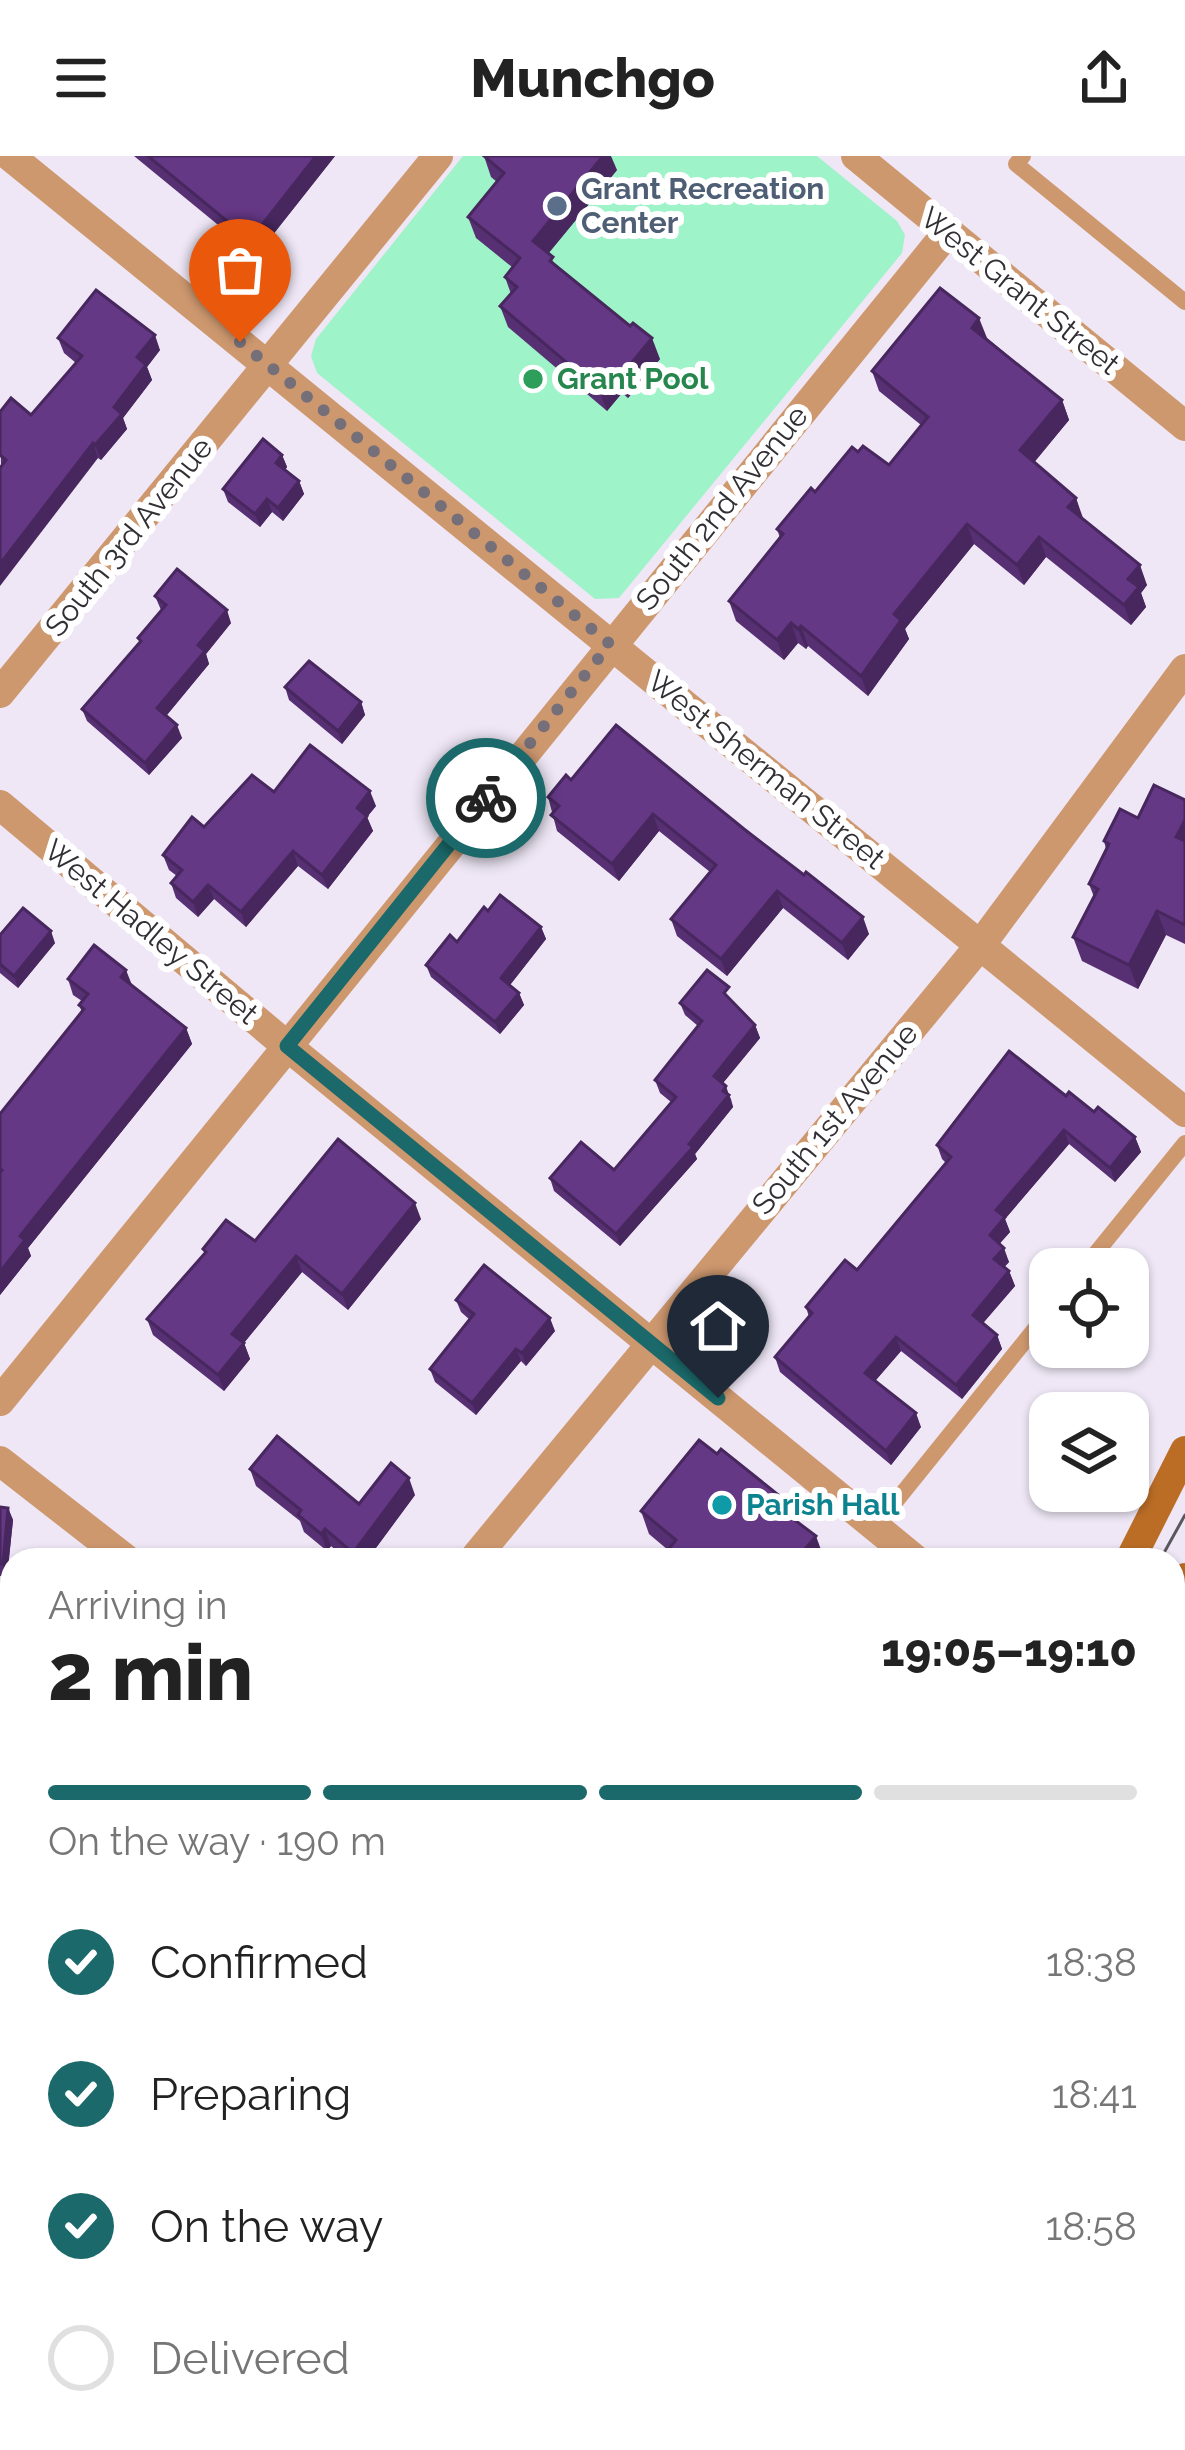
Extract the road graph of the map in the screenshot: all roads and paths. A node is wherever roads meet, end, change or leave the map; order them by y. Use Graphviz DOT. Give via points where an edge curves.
graph roads {
  1 [pos="10,156"];
  2 [pos="438,156"];
  3 [pos="856,156"];
  4 [pos="1023,156"];
  5 [pos="893,167"];
  6 [pos="947,233"];
  7 [pos="1185,302"];
  8 [pos="269,366"];
  9 [pos="1185,426"];
  10 [pos="610,644"];
  11 [pos="1185,669"];
  12 [pos="0,693"];
  13 [pos="0,805"];
  14 [pos="982,944"];
  15 [pos="287,1046"];
  16 [pos="1185,1112"];
  17 [pos="1185,1143"];
  18 [pos="1100,1248"];
  19 [pos="1029,1341"];
  20 [pos="650,1342"];
  21 [pos="0,1401"];
  22 [pos="1185,1451"];
  23 [pos="0,1461"];
  24 [pos="890,1546"];
  25 [pos="112,1548"];
  26 [pos="483,1548"];
  27 [pos="1136,1548"];
  1 -- 8 [label="street, West Sherman Street"];
  2 -- 8 [label="street, South 3rd Avenue"];
  3 -- 5 [label="street, West Grant Street"];
  4 -- 7 [label="lane" via="1016,164"];
  5 -- 6 [label="street, West Grant Street"];
  6 -- 9 [label="street, West Grant Street"];
  6 -- 10 [label="street, South 2nd Avenue"];
  8 -- 10 [label="street, West Sherman Street"];
  8 -- 12 [label="street, South 3rd Avenue"];
  10 -- 14 [label="street, West Sherman Street"];
  10 -- 15 [label="street, South 2nd Avenue"];
  11 -- 14 [label="street, South 1st Avenue"];
  13 -- 15 [label="street, West Hadley Street"];
  14 -- 16 [label="street, West Sherman Street"];
  14 -- 20 [label="street, South 1st Avenue"];
  15 -- 20 [label="street, West Hadley Street"];
  15 -- 21 [label="street, South 2nd Avenue"];
  17 -- 18 [label="lane"];
  19 -- 24 [label="lane"];
  20 -- 24 [label="street, West Hadley Street"];
  20 -- 26 [label="street, South 1st Avenue"];
  22 -- 27 [label="main road"];
  23 -- 25 [label="street"];
}
